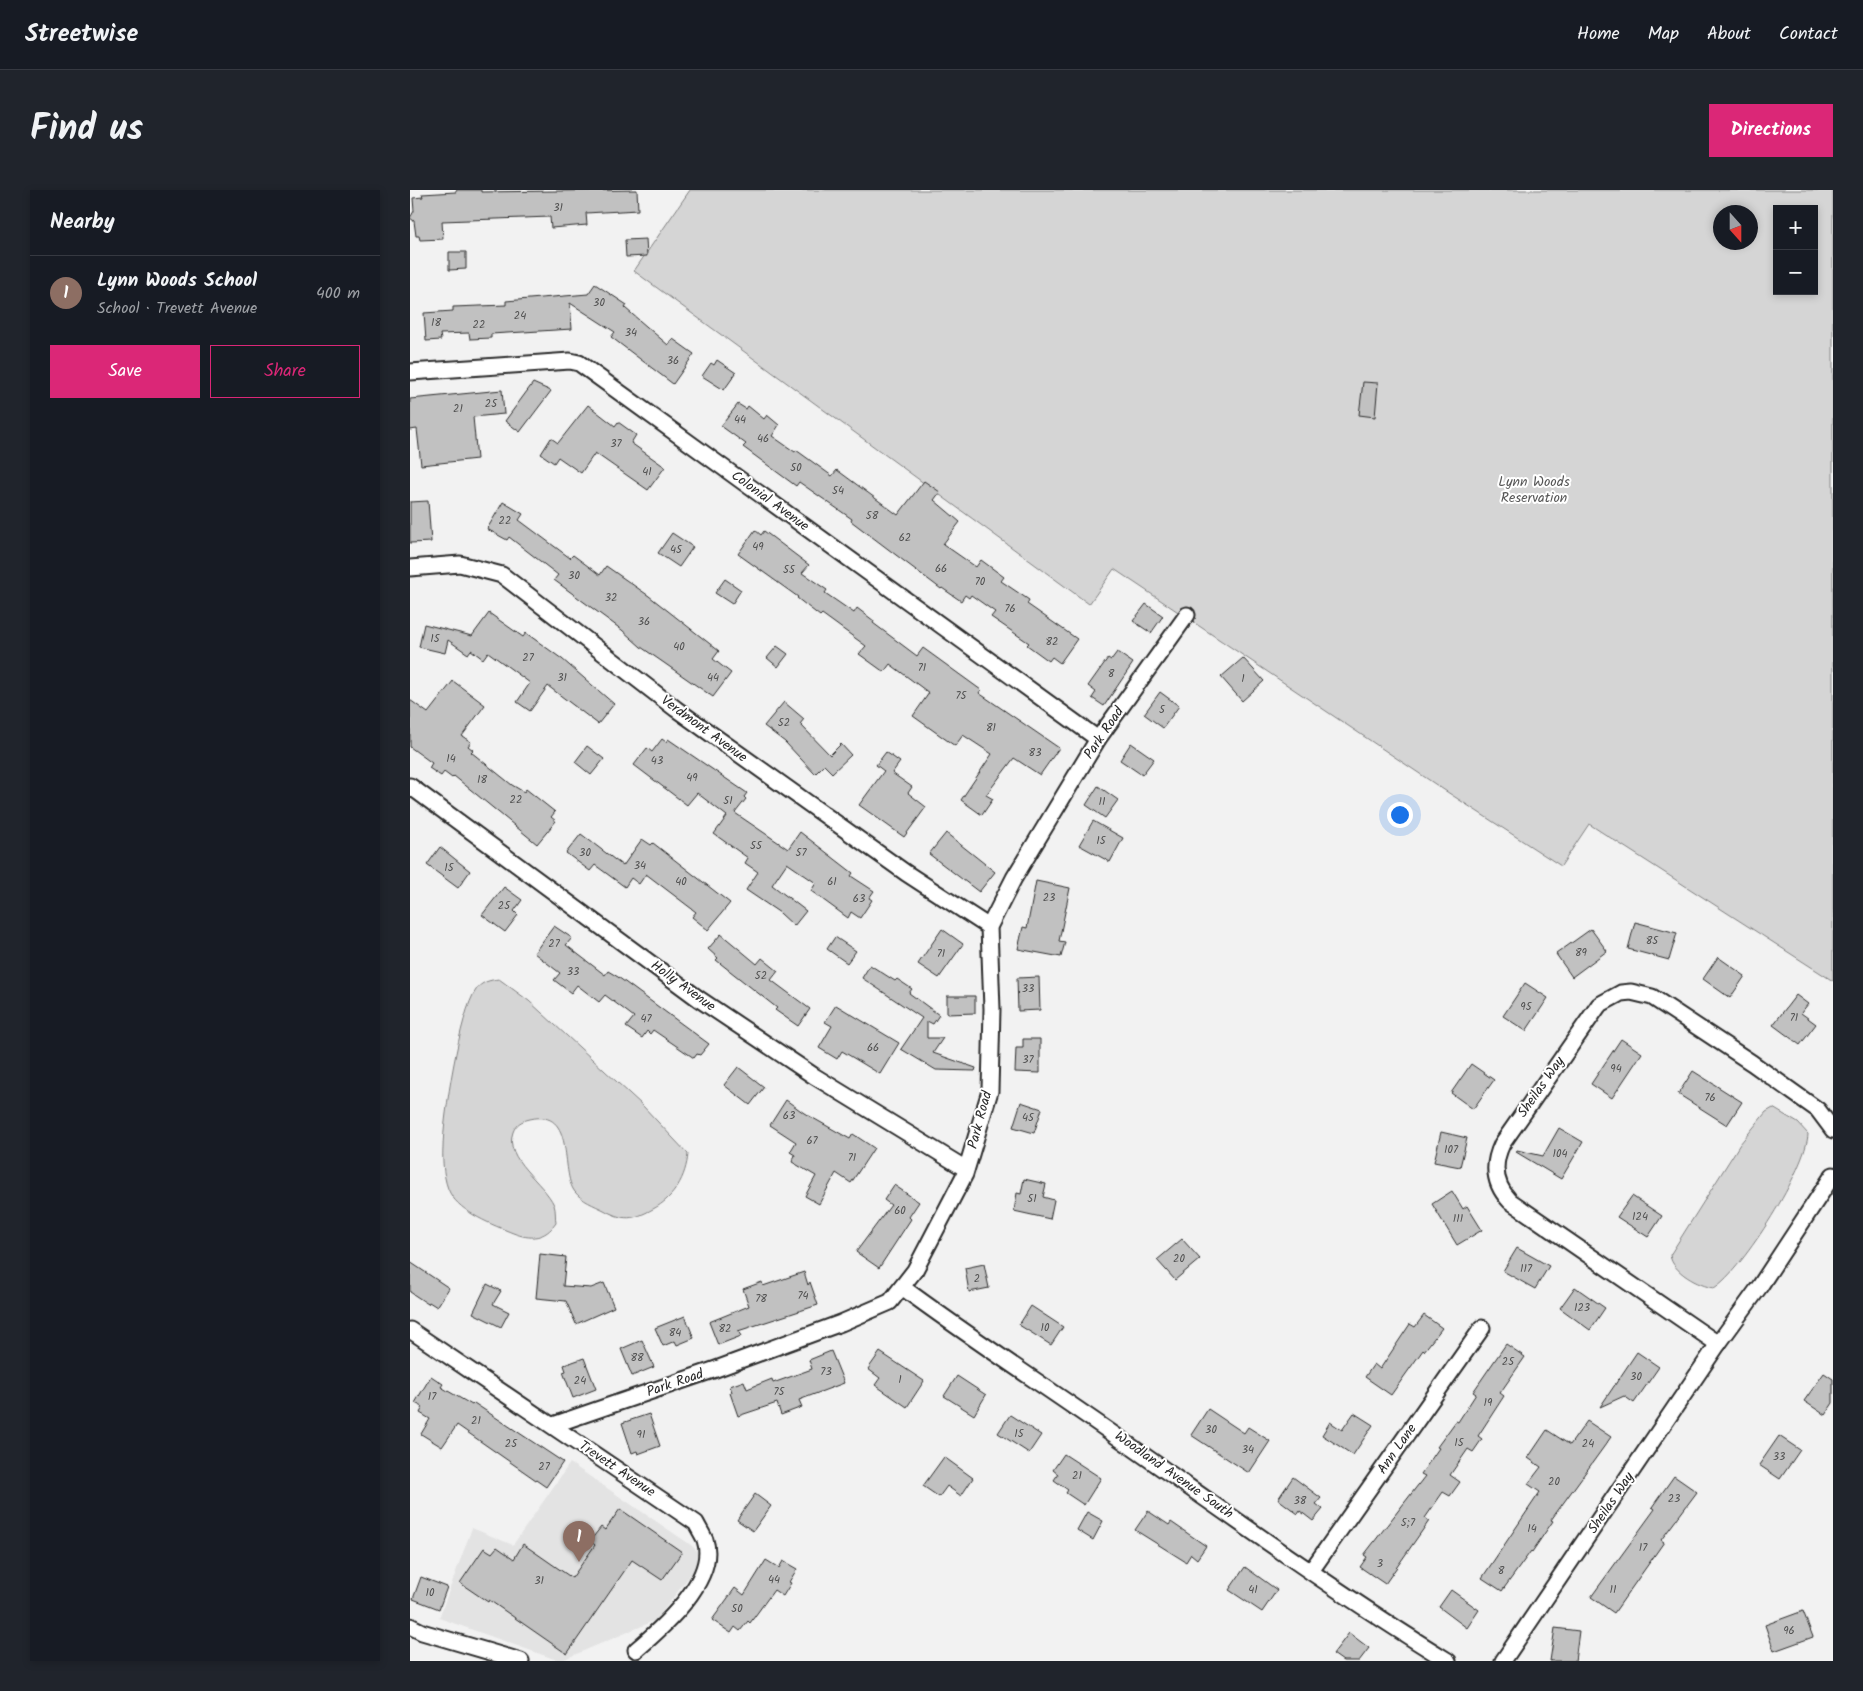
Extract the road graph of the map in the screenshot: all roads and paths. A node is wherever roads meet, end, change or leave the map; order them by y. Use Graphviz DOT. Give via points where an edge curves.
graph roads {
  1 [pos="410,372"];
  2 [pos="410,568"];
  3 [pos="1187,615"];
  4 [pos="1098,739"];
  5 [pos="410,786"];
  6 [pos="989,927"];
  7 [pos="1833,1130"];
  8 [pos="966,1169"];
  9 [pos="1833,1175"];
  10 [pos="902,1287"];
  11 [pos="1482,1328"];
  12 [pos="410,1330"];
  13 [pos="1718,1344"];
  14 [pos="552,1425"];
  15 [pos="1311,1571"];
  16 [pos="410,1626"];
  17 [pos="636,1650"];
  18 [pos="521,1661"];
  19 [pos="1448,1661"];
  20 [pos="1503,1661"];
  1 -- 4 [label="street, Colonial Avenue" via="578,362"];
  2 -- 6 [label="street, Verdmont Avenue" via="460,564 502,575 676,709 906,873"];
  3 -- 4 [label="street, Park Road"];
  4 -- 6 [label="street, Park Road" via="1014,878"];
  5 -- 8 [label="street, Holly Avenue" via="699,999 814,1076"];
  6 -- 8 [label="street, Park Road" via="992,1008 990,1091"];
  7 -- 13 [label="street, Sheilas Way" via="1818,1110 1752,1063 1652,997 1631,992 1614,995 1599,1004 1502,1144 1495,1175 1510,1201"];
  8 -- 10 [label="street, Park Road" via="915,1270"];
  9 -- 13 [label="street, Sheilas Way"];
  10 -- 14 [label="street, Park Road" via="890,1302 841,1323"];
  10 -- 15 [label="street, Woodland Avenue South"];
  11 -- 15 [label="street, Ann Lane"];
  12 -- 14 [label="street, Trevett Avenue"];
  13 -- 20 [label="street, Sheilas Way"];
  14 -- 17 [label="street, Trevett Avenue" via="696,1523 705,1541 706,1559 701,1578 693,1591"];
  15 -- 19 [label="street, Woodland Avenue South"];
  16 -- 18 [label="street"];
}
